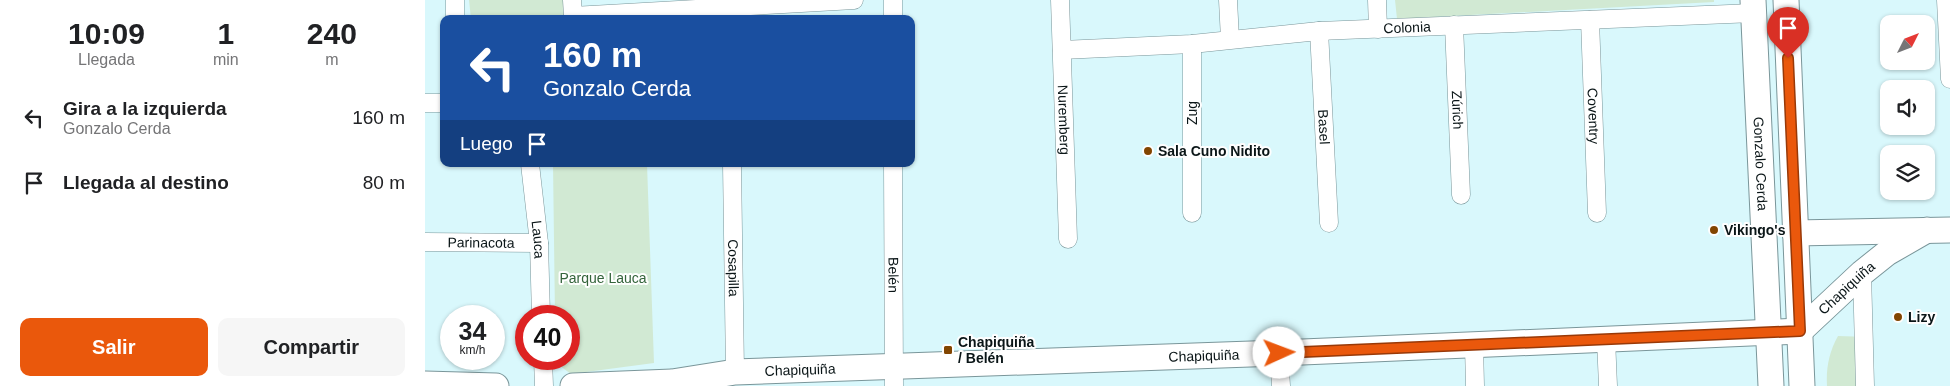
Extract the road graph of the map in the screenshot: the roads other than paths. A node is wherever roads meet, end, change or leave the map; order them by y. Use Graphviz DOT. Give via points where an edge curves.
graph roads {
  1 [pos="455,0"];
  2 [pos="854,0"];
  3 [pos="893,0"];
  4 [pos="1060,0"];
  5 [pos="1228,0"];
  6 [pos="1377,0"];
  7 [pos="1786,0"];
  8 [pos="1753,6"];
  9 [pos="573,8"];
  10 [pos="730,9"];
  11 [pos="1948,10"];
  12 [pos="455,15"];
  13 [pos="893,15"];
  14 [pos="1590,20"];
  15 [pos="1453,25"];
  16 [pos="1378,29"];
  17 [pos="1319,31"];
  18 [pos="1230,39"];
  19 [pos="1192,44"];
  20 [pos="1062,50"];
  21 [pos="1950,79"];
  22 [pos="425,103"];
  23 [pos="440,103"];
  24 [pos="530,167"];
  25 [pos="732,167"];
  26 [pos="893,167"];
  27 [pos="1461,195"];
  28 [pos="1192,212"];
  29 [pos="1597,213"];
  30 [pos="1329,223"];
  31 [pos="1939,230"];
  32 [pos="1795,233"];
  33 [pos="1068,239"];
  34 [pos="425,242"];
  35 [pos="539,243"];
  36 [pos="1862,272"];
  37 [pos="541,305"];
  38 [pos="1800,331"];
  39 [pos="1769,332"];
  40 [pos="1606,339"];
  41 [pos="1474,345"];
  42 [pos="1279,353"];
  43 [pos="543,370"];
  44 [pos="735,372"];
  45 [pos="894,376"];
  46 [pos="425,384"];
  47 [pos="672,384"];
  48 [pos="496,386"];
  49 [pos="544,386"];
  50 [pos="573,386"];
  51 [pos="1281,386"];
  52 [pos="1475,386"];
  53 [pos="1608,386"];
  54 [pos="1771,386"];
  55 [pos="1802,386"];
  56 [pos="1865,386"];
  1 -- 12 [label="street"];
  2 -- 10 [label="street"];
  3 -- 13 [label="street"];
  4 -- 20 [label="street, Nuremberg"];
  5 -- 18 [label="street"];
  6 -- 16 [label="street"];
  7 -- 32 [label="street"];
  8 -- 14 [label="street, Colonia"];
  8 -- 39 [label="street, Gonzalo Cerda"];
  9 -- 10 [label="street"];
  11 -- 21 [label="street"];
  14 -- 15 [label="street, Colonia"];
  14 -- 29 [label="street, Coventry"];
  15 -- 16 [label="street, Colonia"];
  15 -- 27 [label="street, Zúrich"];
  16 -- 17 [label="street, Colonia"];
  17 -- 18 [label="street, Colonia"];
  17 -- 30 [label="street, Basel"];
  18 -- 19 [label="street, Colonia"];
  19 -- 20 [label="street, Colonia"];
  19 -- 28 [label="street, Zug"];
  20 -- 33 [label="street, Nuremberg"];
  22 -- 23 [label="street"];
  24 -- 35 [label="street, Lauca"];
  25 -- 44 [label="street, Cosapilla"];
  26 -- 45 [label="street, Belén"];
  31 -- 32 [label="street"];
  31 -- 36 [label="street, Chapiquiña" via="1887,253"];
  32 -- 38 [label="street"];
  34 -- 35 [label="street, Parinacota"];
  35 -- 37 [label="street, Lauca"];
  36 -- 38 [label="street, Chapiquiña"];
  36 -- 56 [label="street"];
  38 -- 39 [label="street, Chapiquiña"];
  38 -- 55 [label="street"];
  39 -- 40 [label="street, Chapiquiña"];
  39 -- 54 [label="street, Gonzalo Cerda"];
  40 -- 41 [label="street, Chapiquiña"];
  40 -- 53 [label="street"];
  41 -- 42 [label="street, Chapiquiña"];
  41 -- 52 [label="street"];
  42 -- 45 [label="street, Chapiquiña"];
  42 -- 51 [label="street"];
  43 -- 49 [label="street"];
  44 -- 45 [label="street, Chapiquiña"];
  44 -- 47 [label="street, Chapiquiña"];
  46 -- 48 [label="street"];
  47 -- 50 [label="street, Chapiquiña"];
}
